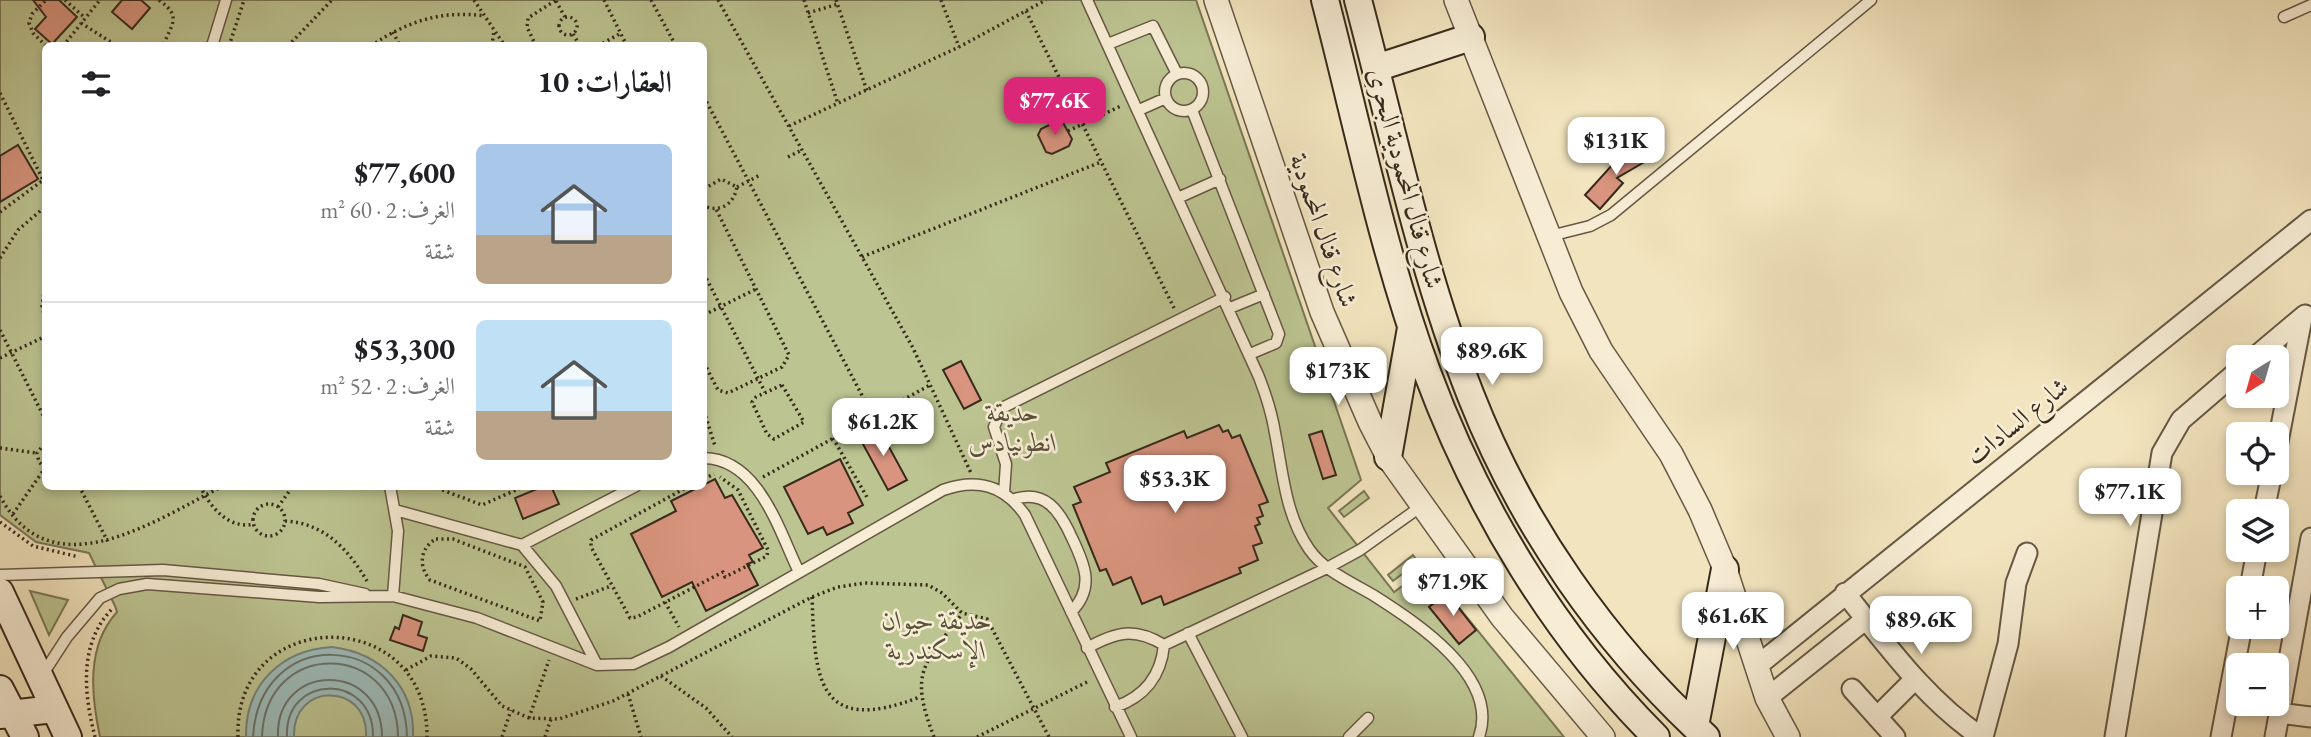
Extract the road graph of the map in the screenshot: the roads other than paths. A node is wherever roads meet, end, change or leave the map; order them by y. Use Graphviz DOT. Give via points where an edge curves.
graph roads {
  1 [pos="226,0"];
  2 [pos="1087,0"];
  3 [pos="1216,0"];
  4 [pos="1325,0"];
  5 [pos="1358,0"];
  6 [pos="1456,0"];
  7 [pos="1871,0"];
  8 [pos="2311,5"];
  9 [pos="2284,17"];
  10 [pos="1471,37"];
  11 [pos="213,42"];
  12 [pos="1108,44"];
  13 [pos="1376,68"];
  14 [pos="1177,75"];
  15 [pos="1166,99"];
  16 [pos="1139,110"];
  17 [pos="1192,110"];
  18 [pos="1220,179"];
  19 [pos="1180,197"];
  20 [pos="2311,220"];
  21 [pos="1550,236"];
  22 [pos="1264,294"];
  23 [pos="1225,297"];
  24 [pos="1230,307"];
  25 [pos="2306,314"];
  26 [pos="1411,326"];
  27 [pos="2269,345"];
  28 [pos="1250,354"];
  29 [pos="2226,381"];
  30 [pos="2282,422"];
  31 [pos="1388,457"];
  32 [pos="707,458"];
  33 [pos="391,490"];
  34 [pos="628,490"];
  35 [pos="1008,496"];
  36 [pos="1423,505"];
  37 [pos="395,510"];
  38 [pos="2311,538"];
  39 [pos="522,545"];
  40 [pos="2027,553"];
  41 [pos="1327,568"];
  42 [pos="1725,569"];
  43 [pos="134,570"];
  44 [pos="799,572"];
  45 [pos="0,575"];
  46 [pos="136,584"];
  47 [pos="0,592"];
  48 [pos="1845,593"];
  49 [pos="369,595"];
  50 [pos="393,596"];
  51 [pos="1070,612"];
  52 [pos="1866,619"];
  53 [pos="1188,633"];
  54 [pos="2240,639"];
  55 [pos="1164,645"];
  56 [pos="1087,648"];
  57 [pos="2289,658"];
  58 [pos="597,665"];
  59 [pos="1757,666"];
  60 [pos="41,678"];
  61 [pos="1914,680"];
  62 [pos="0,689"];
  63 [pos="1852,689"];
  64 [pos="1767,698"];
  65 [pos="1115,707"];
  66 [pos="54,709"];
  67 [pos="2289,714"];
  68 [pos="2278,716"];
  69 [pos="2311,717"];
  70 [pos="1368,718"];
  71 [pos="13,722"];
  72 [pos="1886,730"];
  73 [pos="1700,732"];
  74 [pos="1975,735"];
  75 [pos="2120,736"];
  76 [pos="68,737"];
  77 [pos="1130,737"];
  78 [pos="1242,737"];
  79 [pos="1349,737"];
  80 [pos="1479,737"];
  81 [pos="1603,737"];
  82 [pos="1656,737"];
  83 [pos="1788,737"];
  84 [pos="2221,737"];
  85 [pos="2275,737"];
  1 -- 11 [label="lane"];
  2 -- 12 [label="lane"];
  3 -- 31 [label="street, شارع قنال المحمودية" via="1322,312"];
  4 -- 26 [label="main road, شارع قنال المحمودية البحرى"];
  5 -- 13 [label="main road, شارع قنال المحمودية البحرى"];
  6 -- 10 [label="street"];
  7 -- 21 [label="lane" via="1611,215 1590,226"];
  8 -- 9 [label="lane"];
  10 -- 13 [label="main road"];
  10 -- 21 [label="street"];
  12 -- 14 [label="lane" via="1153,26"];
  12 -- 16 [label="lane"];
  13 -- 73 [label="main road, شارع قنال المحمودية البحرى" via="1431,275 1490,441 1534,526 1586,604 1643,674"];
  14 -- 15 [label="lane" via="1167,84"];
  14 -- 17 [label="lane" via="1190,74 1203,88 1202,100"];
  15 -- 16 [label="lane"];
  15 -- 17 [label="lane" via="1174,108"];
  16 -- 19 [label="lane"];
  17 -- 18 [label="lane"];
  18 -- 19 [label="lane"];
  18 -- 22 [label="lane"];
  19 -- 23 [label="lane"];
  20 -- 48 [label="street, شارع السادات"];
  21 -- 42 [label="street" via="1586,322 1671,454"];
  22 -- 24 [label="lane"];
  22 -- 28 [label="lane" via="1279,337 1273,345"];
  23 -- 24 [label="lane"];
  23 -- 35 [label="lane" via="1002,408 994,427 1006,464"];
  24 -- 28 [label="lane"];
  25 -- 27 [label="street"];
  25 -- 30 [label="street"];
  26 -- 31 [label="main road"];
  26 -- 82 [label="main road, شارع قنال المحمودية البحرى" via="1465,463 1510,547 1569,635"];
  28 -- 41 [label="lane" via="1268,403 1292,518 1311,553"];
  29 -- 75 [label="street" via="2181,419 2162,453"];
  31 -- 36 [label="street, شارع قنال المحمودية"];
  32 -- 44 [label="lane" via="736,467 752,483"];
  33 -- 37 [label="lane"];
  34 -- 39 [label="lane"];
  35 -- 44 [label="lane" via="975,483 943,490"];
  35 -- 51 [label="lane" via="1035,532"];
  35 -- 51 [label="lane" via="1034,496 1060,512 1087,577 1083,597"];
  36 -- 41 [label="lane"];
  36 -- 81 [label="street, شارع قنال المحمودية" via="1502,617"];
  37 -- 39 [label="lane"];
  37 -- 50 [label="lane" via="398,553"];
  38 -- 57 [label="street"];
  39 -- 58 [label="lane" via="556,586"];
  40 -- 74 [label="street" via="2016,583 2008,644"];
  41 -- 53 [label="lane"];
  41 -- 80 [label="lane" via="1412,623 1466,672 1484,712"];
  42 -- 59 [label="street"];
  42 -- 73 [label="main road"];
  43 -- 45 [label="lane"];
  43 -- 46 [label="lane"];
  43 -- 49 [label="lane" via="319,584"];
  44 -- 58 [label="lane" via="633,664"];
  46 -- 49 [label="lane" via="319,597"];
  46 -- 60 [label="lane" via="100,598 67,636"];
  47 -- 60 [label="main road"];
  48 -- 52 [label="street"];
  48 -- 59 [label="street, شارع السادات"];
  49 -- 50 [label="lane"];
  50 -- 58 [label="lane" via="477,618"];
  51 -- 56 [label="lane"];
  52 -- 61 [label="street"];
  52 -- 64 [label="street"];
  53 -- 55 [label="lane"];
  53 -- 78 [label="lane"];
  54 -- 84 [label="street"];
  55 -- 56 [label="lane" via="1128,631"];
  55 -- 65 [label="lane" via="1150,684"];
  56 -- 65 [label="lane"];
  59 -- 64 [label="street"];
  60 -- 66 [label="main road"];
  61 -- 72 [label="street"];
  61 -- 74 [label="street"];
  62 -- 71 [label="main road"];
  63 -- 72 [label="street"];
  64 -- 83 [label="street"];
  65 -- 77 [label="lane"];
  66 -- 71 [label="main road"];
  66 -- 76 [label="main road"];
  67 -- 69 [label="street"];
  68 -- 85 [label="street"];
  70 -- 79 [label="lane"];
}
